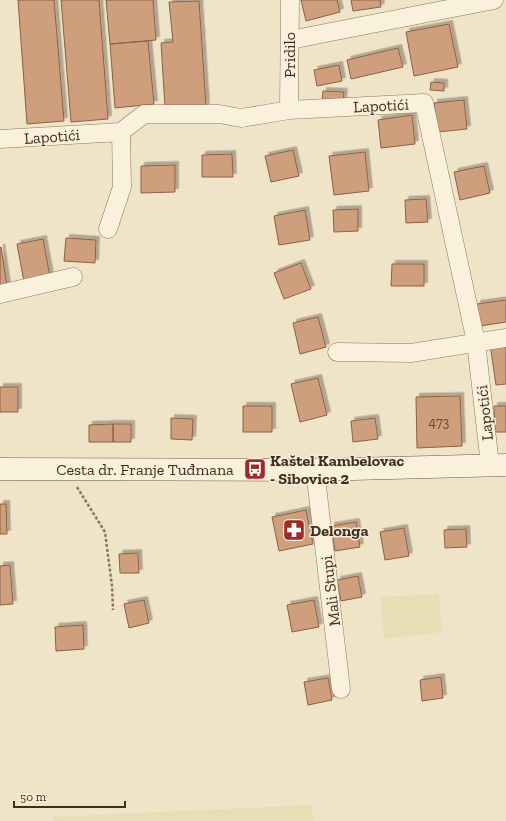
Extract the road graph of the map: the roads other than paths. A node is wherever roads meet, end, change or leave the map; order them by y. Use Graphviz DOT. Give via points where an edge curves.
graph roads {
  1 [pos="290,0"];
  2 [pos="494,0"];
  3 [pos="290,40"];
  4 [pos="289,110"];
  5 [pos="121,132"];
  6 [pos="0,139"];
  7 [pos="108,229"];
  8 [pos="73,276"];
  9 [pos="0,294"];
  10 [pos="506,338"];
  11 [pos="476,342"];
  12 [pos="337,352"];
  13 [pos="498,465"];
  14 [pos="0,469"];
  15 [pos="315,470"];
  16 [pos="341,689"];
  1 -- 3 [label="street, Pridilo"];
  2 -- 3 [label="street"];
  3 -- 4 [label="street, Pridilo"];
  4 -- 5 [label="street, Lapotići" via="240,118 219,114 144,114"];
  4 -- 11 [label="street, Lapotići" via="424,103"];
  5 -- 6 [label="street, Lapotići"];
  5 -- 7 [label="street" via="122,187"];
  8 -- 9 [label="street"];
  10 -- 11 [label="street"];
  11 -- 12 [label="street" via="411,353"];
  11 -- 13 [label="street, Lapotići"];
  13 -- 15 [label="main road, Cesta dr. Franje Tuđmana"];
  14 -- 15 [label="main road, Cesta dr. Franje Tuđmana"];
  15 -- 16 [label="street, Mali Stupi"];
}
